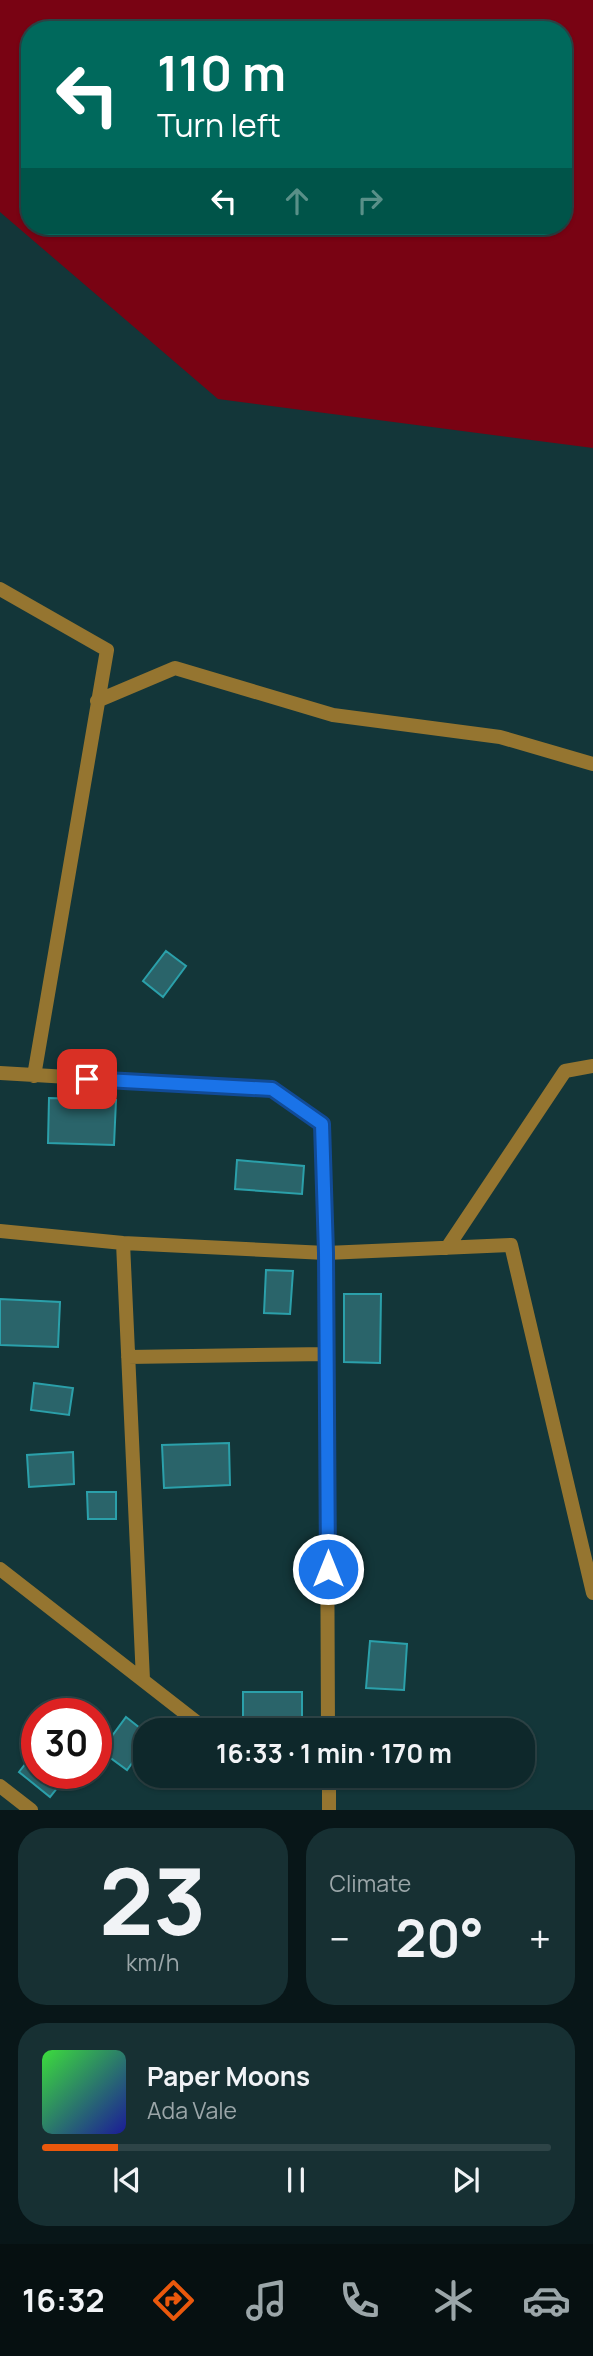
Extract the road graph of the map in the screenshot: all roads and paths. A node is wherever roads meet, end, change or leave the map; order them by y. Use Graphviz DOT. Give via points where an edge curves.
graph roads {
  1 [pos="0,589"];
  2 [pos="97,701"];
  3 [pos="593,764"];
  4 [pos="593,1066"];
  5 [pos="0,1073"];
  6 [pos="34,1076"];
  7 [pos="0,1231"];
  8 [pos="123,1243"];
  9 [pos="447,1248"];
  10 [pos="326,1253"];
  11 [pos="326,1354"];
  12 [pos="128,1357"];
  13 [pos="0,1569"];
  14 [pos="593,1594"];
  15 [pos="143,1680"];
  16 [pos="191,1718"];
  17 [pos="328,1718"];
  18 [pos="0,1786"];
  19 [pos="329,1788"];
  20 [pos="31,1810"];
  21 [pos="329,1810"];
  1 -- 2 [label="street" via="107,650"];
  2 -- 3 [label="street" via="174,668 332,715 500,737"];
  2 -- 6 [label="street"];
  4 -- 9 [label="street" via="565,1071"];
  5 -- 6 [label="street"];
  6 -- 10 [label="street" via="272,1089 322,1124"];
  7 -- 8 [label="street"];
  8 -- 10 [label="street"];
  8 -- 12 [label="street"];
  9 -- 10 [label="street"];
  9 -- 14 [label="street" via="511,1245"];
  10 -- 11 [label="street"];
  11 -- 12 [label="street"];
  11 -- 17 [label="street"];
  12 -- 15 [label="street"];
  13 -- 15 [label="street"];
  15 -- 16 [label="street"];
  18 -- 20 [label="street"];
  19 -- 21 [label="street"];
}
